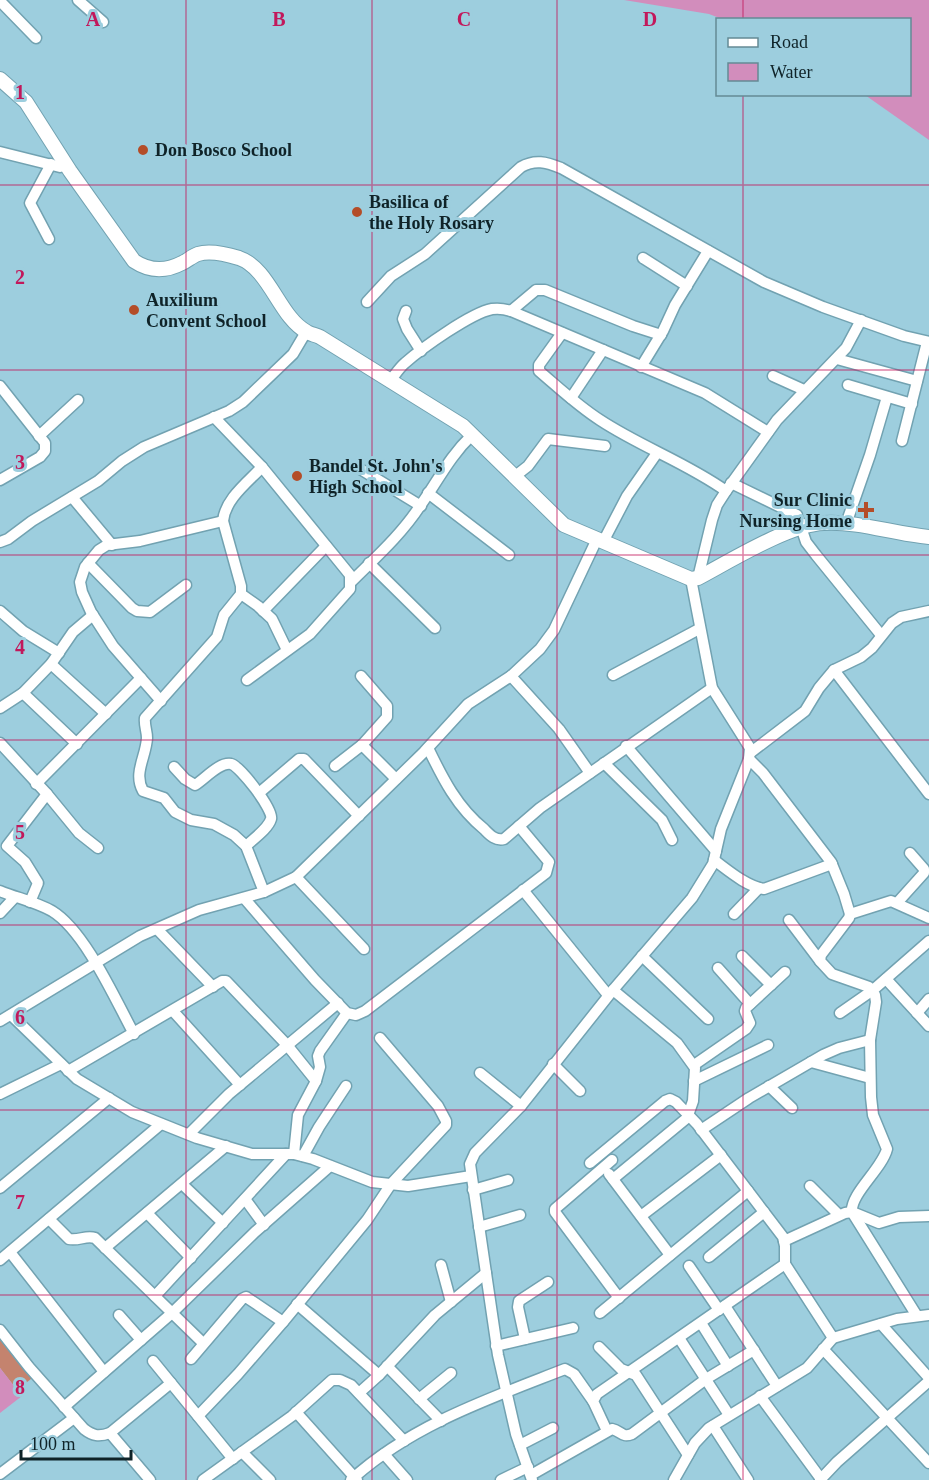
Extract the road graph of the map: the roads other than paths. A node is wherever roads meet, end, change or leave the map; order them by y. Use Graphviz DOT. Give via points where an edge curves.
graph roads {
  1 [pos="78,0"];
  2 [pos="0,1"];
  3 [pos="103,22"];
  4 [pos="36,38"];
  5 [pos="0,79"];
  6 [pos="0,152"];
  7 [pos="51,164"];
  8 [pos="65,164"];
  9 [pos="49,239"];
  10 [pos="708,251"];
  11 [pos="643,258"];
  12 [pos="687,286"];
  13 [pos="367,302"];
  14 [pos="406,311"];
  15 [pos="511,311"];
  16 [pos="861,321"];
  17 [pos="306,332"];
  18 [pos="562,333"];
  19 [pos="661,334"];
  20 [pos="928,342"];
  21 [pos="603,350"];
  22 [pos="421,351"];
  23 [pos="837,359"];
  24 [pos="641,367"];
  25 [pos="773,376"];
  26 [pos="390,381"];
  27 [pos="917,381"];
  28 [pos="848,385"];
  29 [pos="0,386"];
  30 [pos="804,390"];
  31 [pos="887,397"];
  32 [pos="571,398"];
  33 [pos="78,400"];
  34 [pos="912,404"];
  35 [pos="214,417"];
  36 [pos="613,428"];
  37 [pos="768,432"];
  38 [pos="472,435"];
  39 [pos="39,436"];
  40 [pos="902,441"];
  41 [pos="657,453"];
  42 [pos="262,467"];
  43 [pos="357,467"];
  44 [pos="2,475"];
  45 [pos="514,477"];
  46 [pos="729,487"];
  47 [pos="428,493"];
  48 [pos="72,497"];
  49 [pos="421,506"];
  50 [pos="222,521"];
  51 [pos="846,524"];
  52 [pos="799,527"];
  53 [pos="929,537"];
  54 [pos="600,541"];
  55 [pos="0,542"];
  56 [pos="112,545"];
  57 [pos="326,546"];
  58 [pos="509,555"];
  59 [pos="88,563"];
  60 [pos="369,563"];
  61 [pos="694,579"];
  62 [pos="351,582"];
  63 [pos="186,585"];
  64 [pos="241,594"];
  65 [pos="263,611"];
  66 [pos="929,611"];
  67 [pos="93,615"];
  68 [pos="2,617"];
  69 [pos="435,628"];
  70 [pos="699,629"];
  71 [pos="881,635"];
  72 [pos="287,650"];
  73 [pos="59,653"];
  74 [pos="51,664"];
  75 [pos="834,670"];
  76 [pos="613,675"];
  77 [pos="361,676"];
  78 [pos="511,676"];
  79 [pos="141,678"];
  80 [pos="247,680"];
  81 [pos="712,688"];
  82 [pos="23,693"];
  83 [pos="161,701"];
  84 [pos="0,708"];
  85 [pos="106,714"];
  86 [pos="0,743"];
  87 [pos="77,744"];
  88 [pos="362,744"];
  89 [pos="626,746"];
  90 [pos="428,748"];
  91 [pos="749,756"];
  92 [pos="604,763"];
  93 [pos="335,766"];
  94 [pos="174,767"];
  95 [pos="590,773"];
  96 [pos="396,779"];
  97 [pos="36,784"];
  98 [pos="259,793"];
  99 [pos="47,794"];
  100 [pos="929,794"];
  101 [pos="358,816"];
  102 [pos="519,826"];
  103 [pos="672,840"];
  104 [pos="246,846"];
  105 [pos="98,848"];
  106 [pos="910,853"];
  107 [pos="715,856"];
  108 [pos="832,864"];
  109 [pos="296,877"];
  110 [pos="759,888"];
  111 [pos="523,890"];
  112 [pos="0,891"];
  113 [pos="264,892"];
  114 [pos="15,897"];
  115 [pos="244,898"];
  116 [pos="30,902"];
  117 [pos="897,903"];
  118 [pos="0,913"];
  119 [pos="734,914"];
  120 [pos="850,914"];
  121 [pos="929,918"];
  122 [pos="789,920"];
  123 [pos="157,928"];
  124 [pos="929,941"];
  125 [pos="364,949"];
  126 [pos="642,956"];
  127 [pos="742,956"];
  128 [pos="820,961"];
  129 [pos="95,963"];
  130 [pos="718,968"];
  131 [pos="785,972"];
  132 [pos="886,979"];
  133 [pos="771,985"];
  134 [pos="213,987"];
  135 [pos="873,990"];
  136 [pos="610,993"];
  137 [pos="929,999"];
  138 [pos="338,1003"];
  139 [pos="750,1004"];
  140 [pos="173,1011"];
  141 [pos="347,1013"];
  142 [pos="840,1013"];
  143 [pos="917,1013"];
  144 [pos="10,1015"];
  145 [pos="708,1019"];
  146 [pos="0,1021"];
  147 [pos="929,1026"];
  148 [pos="134,1034"];
  149 [pos="380,1038"];
  150 [pos="870,1040"];
  151 [pos="768,1045"];
  152 [pos="287,1046"];
  153 [pos="811,1062"];
  154 [pos="553,1064"];
  155 [pos="694,1065"];
  156 [pos="65,1068"];
  157 [pos="480,1073"];
  158 [pos="870,1078"];
  159 [pos="316,1081"];
  160 [pos="694,1081"];
  161 [pos="240,1085"];
  162 [pos="346,1086"];
  163 [pos="769,1086"];
  164 [pos="580,1091"];
  165 [pos="0,1094"];
  166 [pos="109,1098"];
  167 [pos="521,1106"];
  168 [pos="792,1108"];
  169 [pos="689,1115"];
  170 [pos="161,1124"];
  171 [pos="701,1130"];
  172 [pos="189,1134"];
  173 [pos="226,1146"];
  174 [pos="294,1155"];
  175 [pos="720,1155"];
  176 [pos="601,1161"];
  177 [pos="330,1166"];
  178 [pos="471,1176"];
  179 [pos="613,1179"];
  180 [pos="508,1180"];
  181 [pos="182,1184"];
  182 [pos="391,1185"];
  183 [pos="810,1186"];
  184 [pos="0,1188"];
  185 [pos="473,1190"];
  186 [pos="748,1191"];
  187 [pos="245,1198"];
  188 [pos="764,1212"];
  189 [pos="852,1212"];
  190 [pos="147,1213"];
  191 [pos="520,1215"];
  192 [pos="839,1215"];
  193 [pos="641,1216"];
  194 [pos="929,1216"];
  195 [pos="49,1219"];
  196 [pos="223,1223"];
  197 [pos="264,1225"];
  198 [pos="479,1227"];
  199 [pos="784,1241"];
  200 [pos="105,1248"];
  201 [pos="10,1252"];
  202 [pos="670,1255"];
  203 [pos="709,1257"];
  204 [pos="191,1258"];
  205 [pos="0,1260"];
  206 [pos="785,1264"];
  207 [pos="441,1265"];
  208 [pos="689,1266"];
  209 [pos="486,1273"];
  210 [pos="548,1282"];
  211 [pos="155,1296"];
  212 [pos="619,1298"];
  213 [pos="451,1302"];
  214 [pos="297,1304"];
  215 [pos="722,1308"];
  216 [pos="172,1313"];
  217 [pos="600,1313"];
  218 [pos="119,1315"];
  219 [pos="929,1315"];
  220 [pos="917,1316"];
  221 [pos="283,1322"];
  222 [pos="701,1323"];
  223 [pos="881,1324"];
  224 [pos="573,1328"];
  225 [pos="0,1329"];
  226 [pos="679,1338"];
  227 [pos="833,1338"];
  228 [pos="141,1340"];
  229 [pos="525,1340"];
  230 [pos="203,1343"];
  231 [pos="496,1346"];
  232 [pos="599,1347"];
  233 [pos="823,1349"];
  234 [pos="754,1350"];
  235 [pos="191,1359"];
  236 [pos="153,1361"];
  237 [pos="387,1366"];
  238 [pos="728,1366"];
  239 [pos="104,1372"];
  240 [pos="630,1372"];
  241 [pos="451,1373"];
  242 [pos="379,1375"];
  243 [pos="706,1379"];
  244 [pos="929,1379"];
  245 [pos="171,1383"];
  246 [pos="777,1386"];
  247 [pos="507,1392"];
  248 [pos="359,1393"];
  249 [pos="760,1396"];
  250 [pos="419,1399"];
  251 [pos="593,1401"];
  252 [pos="64,1407"];
  253 [pos="296,1412"];
  254 [pos="661,1412"];
  255 [pos="729,1415"];
  256 [pos="198,1416"];
  257 [pos="74,1418"];
  258 [pos="886,1419"];
  259 [pos="441,1421"];
  260 [pos="713,1426"];
  261 [pos="553,1428"];
  262 [pos="608,1431"];
  263 [pos="110,1433"];
  264 [pos="404,1441"];
  265 [pos="520,1445"];
  266 [pos="384,1454"];
  267 [pos="688,1455"];
  268 [pos="238,1456"];
  269 [pos="929,1463"];
  270 [pos="0,1474"];
  271 [pos="530,1474"];
  272 [pos="355,1479"];
  273 [pos="821,1479"];
  274 [pos="150,1480"];
  275 [pos="203,1480"];
  276 [pos="270,1480"];
  277 [pos="407,1480"];
  278 [pos="501,1480"];
  279 [pos="674,1480"];
  280 [pos="747,1480"];
  1 -- 3 [label="street"];
  2 -- 4 [label="street"];
  5 -- 8 [label="main road" via="26,102"];
  6 -- 7 [label="street"];
  7 -- 8 [label="street"];
  7 -- 9 [label="street" via="30,203"];
  8 -- 17 [label="main road" via="134,261 154,269 175,267 206,253 241,259 261,276"];
  10 -- 12 [label="street"];
  10 -- 13 [label="street" via="561,168 530,162 425,254 391,276"];
  10 -- 16 [label="street" via="764,282"];
  11 -- 12 [label="street"];
  12 -- 19 [label="street"];
  14 -- 22 [label="street" via="403,319"];
  15 -- 18 [label="street"];
  15 -- 19 [label="street" via="536,290 545,290"];
  15 -- 22 [label="street" via="490,309"];
  16 -- 20 [label="street"];
  16 -- 23 [label="street"];
  17 -- 26 [label="main road"];
  17 -- 35 [label="street" via="293,354 255,392"];
  18 -- 21 [label="street"];
  18 -- 32 [label="street" via="538,371"];
  19 -- 24 [label="street"];
  20 -- 27 [label="street"];
  21 -- 24 [label="street"];
  21 -- 32 [label="street"];
  22 -- 26 [label="street" via="404,363"];
  23 -- 27 [label="street"];
  23 -- 30 [label="street"];
  24 -- 37 [label="street" via="705,393"];
  25 -- 30 [label="street"];
  26 -- 38 [label="main road"];
  27 -- 34 [label="street"];
  28 -- 31 [label="street"];
  29 -- 39 [label="street"];
  30 -- 37 [label="street"];
  31 -- 34 [label="street"];
  31 -- 51 [label="street"];
  32 -- 36 [label="street"];
  33 -- 39 [label="street"];
  34 -- 40 [label="street"];
  35 -- 42 [label="street"];
  35 -- 48 [label="street" via="144,447"];
  36 -- 41 [label="street"];
  36 -- 45 [label="street" via="603,446 548,439 528,466"];
  37 -- 46 [label="street"];
  38 -- 45 [label="main road"];
  38 -- 47 [label="street" via="446,464"];
  39 -- 44 [label="street" via="45,443 44,454"];
  41 -- 46 [label="street"];
  41 -- 54 [label="street"];
  42 -- 50 [label="street" via="229,502"];
  42 -- 57 [label="street"];
  43 -- 49 [label="street"];
  45 -- 54 [label="main road" via="564,525"];
  46 -- 52 [label="street" via="789,510 800,521"];
  46 -- 61 [label="street" via="717,505"];
  47 -- 49 [label="street"];
  47 -- 58 [label="street"];
  48 -- 55 [label="street"];
  48 -- 56 [label="street"];
  49 -- 60 [label="street"];
  50 -- 56 [label="street"];
  50 -- 64 [label="street"];
  51 -- 52 [label="main road"];
  51 -- 53 [label="main road"];
  52 -- 61 [label="main road"];
  52 -- 71 [label="street" via="816,555"];
  54 -- 61 [label="main road"];
  54 -- 78 [label="street" via="554,630"];
  56 -- 59 [label="street" via="99,550"];
  57 -- 62 [label="street" via="350,575"];
  57 -- 65 [label="street"];
  59 -- 63 [label="street" via="132,608 144,613"];
  59 -- 67 [label="street" via="80,582"];
  60 -- 62 [label="street"];
  60 -- 69 [label="street"];
  61 -- 70 [label="street"];
  62 -- 72 [label="street" via="344,598 310,634"];
  64 -- 65 [label="street"];
  64 -- 83 [label="street" via="225,615 217,637"];
  65 -- 72 [label="street" via="272,619"];
  66 -- 71 [label="street" via="901,617"];
  67 -- 73 [label="street" via="73,632"];
  67 -- 79 [label="street"];
  68 -- 73 [label="street"];
  70 -- 76 [label="street"];
  70 -- 81 [label="street"];
  71 -- 75 [label="street" via="861,657"];
  72 -- 80 [label="street"];
  73 -- 74 [label="street"];
  74 -- 82 [label="street"];
  74 -- 85 [label="street"];
  75 -- 91 [label="street" via="805,711"];
  75 -- 100 [label="street"];
  77 -- 88 [label="street" via="388,712"];
  78 -- 90 [label="street" via="468,704"];
  78 -- 95 [label="street" via="559,729"];
  79 -- 83 [label="street"];
  79 -- 85 [label="street"];
  81 -- 89 [label="street"];
  81 -- 91 [label="street" via="750,748"];
  82 -- 84 [label="street"];
  82 -- 87 [label="street"];
  83 -- 104 [label="street" via="144,723 147,740 139,770 143,791 164,798 174,812 191,820 223,828"];
  85 -- 87 [label="street"];
  86 -- 97 [label="street"];
  87 -- 97 [label="street"];
  88 -- 93 [label="street"];
  88 -- 96 [label="street"];
  89 -- 92 [label="street"];
  89 -- 107 [label="street"];
  90 -- 96 [label="street"];
  90 -- 102 [label="street" via="447,788 468,816 500,840"];
  91 -- 107 [label="street" via="721,829"];
  91 -- 108 [label="street"];
  92 -- 95 [label="street"];
  92 -- 103 [label="street" via="662,820"];
  94 -- 98 [label="street" via="195,785 230,764"];
  95 -- 102 [label="street"];
  96 -- 101 [label="street"];
  97 -- 99 [label="street"];
  98 -- 101 [label="street" via="299,759 304,759"];
  98 -- 104 [label="street" via="272,817"];
  99 -- 105 [label="street" via="79,833"];
  99 -- 116 [label="street" via="7,846 25,862 38,883"];
  101 -- 109 [label="street"];
  102 -- 111 [label="street" via="549,862 546,873"];
  104 -- 113 [label="street"];
  106 -- 117 [label="street" via="924,873"];
  107 -- 110 [label="street"];
  107 -- 126 [label="street" via="692,898"];
  108 -- 110 [label="street"];
  108 -- 120 [label="street"];
  109 -- 113 [label="street"];
  109 -- 125 [label="street"];
  110 -- 119 [label="street"];
  111 -- 136 [label="street"];
  111 -- 141 [label="street" via="365,1011"];
  112 -- 114 [label="street"];
  113 -- 115 [label="street"];
  114 -- 116 [label="street"];
  114 -- 118 [label="street"];
  115 -- 123 [label="street" via="199,910"];
  115 -- 138 [label="street"];
  116 -- 129 [label="street" via="69,925"];
  117 -- 120 [label="street" via="891,901"];
  117 -- 121 [label="street"];
  120 -- 128 [label="street"];
  122 -- 128 [label="street"];
  123 -- 129 [label="street"];
  123 -- 134 [label="street"];
  124 -- 132 [label="street"];
  126 -- 136 [label="street"];
  126 -- 145 [label="street"];
  127 -- 133 [label="street"];
  128 -- 135 [label="street" via="832,974"];
  129 -- 144 [label="street"];
  129 -- 148 [label="street"];
  130 -- 139 [label="street"];
  131 -- 133 [label="street"];
  132 -- 135 [label="street"];
  132 -- 143 [label="street"];
  133 -- 139 [label="street"];
  134 -- 140 [label="street"];
  134 -- 152 [label="street" via="222,981 232,985"];
  135 -- 142 [label="street"];
  135 -- 150 [label="street" via="876,1002"];
  136 -- 154 [label="street"];
  136 -- 155 [label="street" via="677,1043"];
  137 -- 143 [label="street"];
  138 -- 141 [label="street"];
  138 -- 152 [label="street"];
  139 -- 155 [label="street" via="745,1011 750,1023 746,1029"];
  140 -- 148 [label="street"];
  140 -- 161 [label="street"];
  141 -- 159 [label="street" via="320,1051"];
  143 -- 147 [label="street"];
  144 -- 146 [label="street"];
  144 -- 156 [label="street"];
  148 -- 156 [label="street"];
  149 -- 182 [label="street" via="447,1121"];
  150 -- 153 [label="street" via="830,1051"];
  150 -- 158 [label="street"];
  151 -- 160 [label="street"];
  152 -- 159 [label="street"];
  152 -- 161 [label="street"];
  153 -- 158 [label="street"];
  153 -- 163 [label="street"];
  154 -- 164 [label="street"];
  154 -- 167 [label="street"];
  155 -- 160 [label="street"];
  156 -- 165 [label="street"];
  156 -- 166 [label="street" via="77,1080"];
  157 -- 167 [label="street"];
  158 -- 189 [label="street" via="873,1115 888,1149 855,1200"];
  159 -- 174 [label="street" via="298,1115"];
  160 -- 169 [label="street"];
  161 -- 172 [label="street"];
  162 -- 174 [label="street" via="319,1127"];
  163 -- 168 [label="street"];
  163 -- 171 [label="street"];
  166 -- 170 [label="street"];
  166 -- 184 [label="street"];
  167 -- 178 [label="street" via="475,1153 470,1164"];
  169 -- 171 [label="street"];
  169 -- 176 [label="street" via="676,1102 665,1101"];
  169 -- 179 [label="street"];
  170 -- 172 [label="street"];
  170 -- 195 [label="street"];
  171 -- 175 [label="street"];
  172 -- 173 [label="street"];
  173 -- 174 [label="street" via="252,1154"];
  173 -- 181 [label="street"];
  174 -- 177 [label="street"];
  174 -- 187 [label="street"];
  175 -- 186 [label="street"];
  175 -- 193 [label="street"];
  176 -- 179 [label="street"];
  176 -- 212 [label="street" via="555,1212"];
  177 -- 182 [label="street"];
  177 -- 197 [label="street"];
  178 -- 182 [label="street"];
  178 -- 185 [label="street"];
  179 -- 193 [label="street"];
  180 -- 185 [label="street"];
  181 -- 190 [label="street"];
  181 -- 196 [label="street"];
  182 -- 214 [label="street"];
  183 -- 192 [label="street"];
  185 -- 198 [label="street"];
  186 -- 188 [label="street"];
  186 -- 202 [label="street"];
  187 -- 196 [label="street"];
  187 -- 197 [label="street"];
  188 -- 199 [label="street"];
  188 -- 203 [label="street"];
  189 -- 192 [label="street"];
  189 -- 194 [label="street" via="879,1223 898,1217"];
  189 -- 220 [label="street"];
  190 -- 200 [label="street"];
  190 -- 204 [label="street"];
  191 -- 198 [label="street"];
  192 -- 199 [label="street"];
  193 -- 202 [label="street"];
  195 -- 200 [label="street" via="69,1239 89,1236"];
  195 -- 201 [label="street"];
  196 -- 204 [label="street"];
  197 -- 216 [label="street"];
  198 -- 209 [label="street"];
  199 -- 206 [label="street"];
  200 -- 211 [label="street"];
  201 -- 205 [label="street"];
  201 -- 239 [label="street"];
  202 -- 212 [label="street"];
  204 -- 211 [label="street"];
  206 -- 215 [label="street"];
  206 -- 227 [label="street"];
  207 -- 213 [label="street"];
  208 -- 215 [label="street"];
  209 -- 213 [label="street"];
  209 -- 231 [label="street"];
  210 -- 229 [label="street" via="519,1301"];
  211 -- 216 [label="street"];
  212 -- 217 [label="street"];
  213 -- 237 [label="street"];
  214 -- 221 [label="street"];
  214 -- 242 [label="street"];
  215 -- 222 [label="street"];
  215 -- 234 [label="street"];
  216 -- 228 [label="street"];
  216 -- 230 [label="street"];
  218 -- 228 [label="street"];
  219 -- 220 [label="street"];
  220 -- 223 [label="street"];
  221 -- 230 [label="street" via="246,1297"];
  221 -- 256 [label="street"];
  222 -- 226 [label="street"];
  222 -- 238 [label="street"];
  223 -- 227 [label="street"];
  223 -- 244 [label="street"];
  224 -- 229 [label="street"];
  225 -- 252 [label="street"];
  226 -- 240 [label="street"];
  226 -- 243 [label="street"];
  227 -- 233 [label="street"];
  228 -- 239 [label="street"];
  229 -- 231 [label="street"];
  230 -- 235 [label="street"];
  231 -- 247 [label="street"];
  232 -- 240 [label="street" via="621,1369"];
  233 -- 246 [label="street" via="807,1368"];
  233 -- 258 [label="street"];
  234 -- 238 [label="street"];
  234 -- 246 [label="street"];
  236 -- 245 [label="street"];
  237 -- 242 [label="street"];
  237 -- 250 [label="street"];
  238 -- 243 [label="street"];
  239 -- 252 [label="street"];
  240 -- 251 [label="street" via="597,1394"];
  240 -- 254 [label="street"];
  241 -- 250 [label="street"];
  242 -- 248 [label="street"];
  243 -- 254 [label="street"];
  243 -- 255 [label="street"];
  244 -- 258 [label="street"];
  245 -- 256 [label="street"];
  245 -- 263 [label="street"];
  246 -- 249 [label="street"];
  247 -- 251 [label="street" via="565,1368"];
  247 -- 259 [label="street"];
  247 -- 265 [label="street"];
  248 -- 253 [label="street" via="351,1385 332,1380"];
  248 -- 264 [label="street"];
  249 -- 255 [label="street"];
  249 -- 273 [label="street"];
  250 -- 259 [label="street"];
  251 -- 262 [label="street"];
  252 -- 257 [label="street"];
  253 -- 268 [label="street"];
  253 -- 272 [label="street"];
  254 -- 262 [label="street" via="626,1436"];
  254 -- 267 [label="street"];
  255 -- 260 [label="street"];
  256 -- 268 [label="street"];
  257 -- 263 [label="street" via="92,1435"];
  257 -- 270 [label="street"];
  258 -- 269 [label="street"];
  258 -- 273 [label="street"];
  259 -- 264 [label="street"];
  260 -- 267 [label="street"];
  260 -- 280 [label="street"];
  261 -- 265 [label="street"];
  262 -- 271 [label="street"];
  263 -- 274 [label="street"];
  264 -- 266 [label="street"];
  265 -- 271 [label="street"];
  266 -- 272 [label="street"];
  266 -- 277 [label="street"];
  267 -- 279 [label="street"];
  268 -- 275 [label="street"];
  268 -- 276 [label="street"];
  271 -- 278 [label="street"];
}
